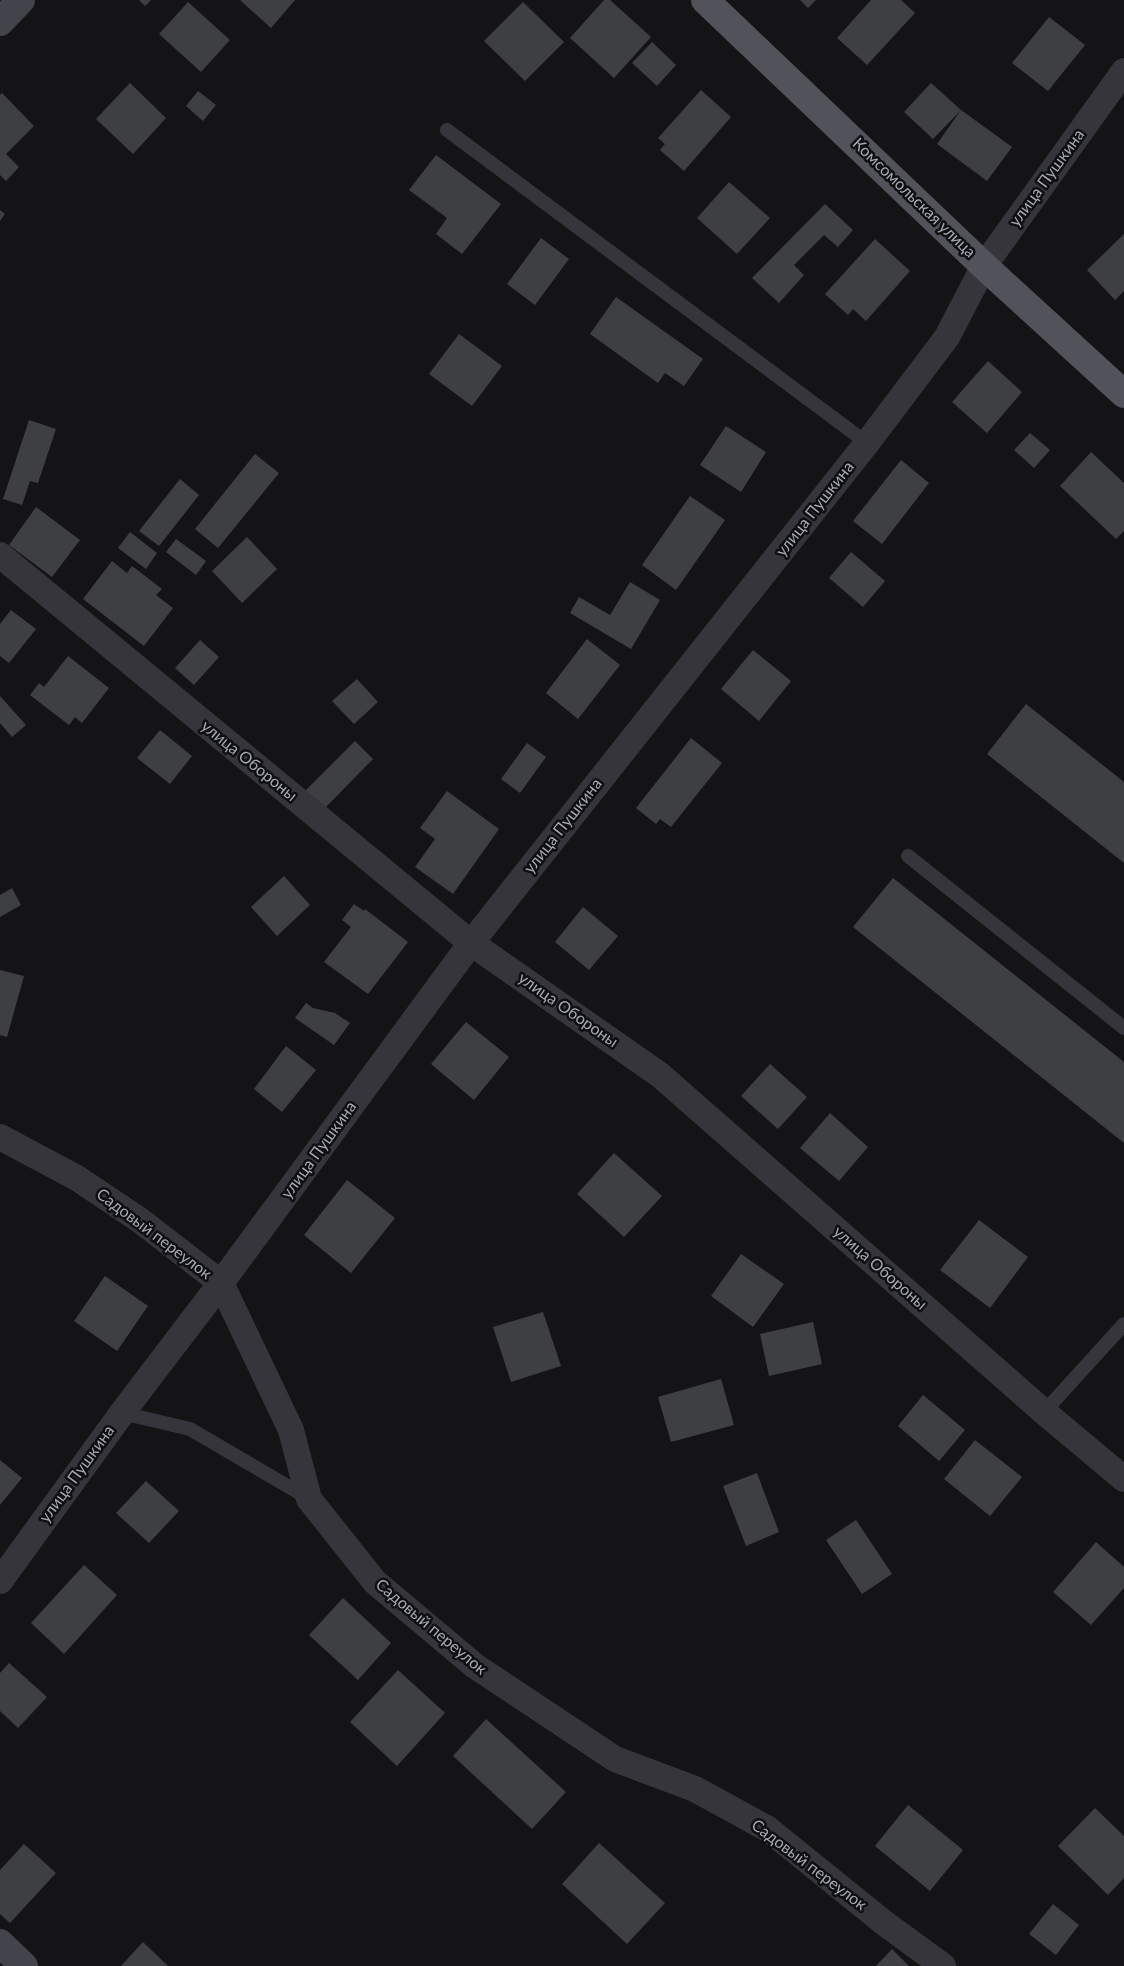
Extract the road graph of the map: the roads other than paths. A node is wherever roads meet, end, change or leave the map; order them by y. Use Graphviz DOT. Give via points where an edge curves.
graph roads {
  1 [pos="21,0"];
  2 [pos="706,0"];
  3 [pos="0,22"];
  4 [pos="1124,71"];
  5 [pos="447,130"];
  6 [pos="984,266"];
  7 [pos="1124,394"];
  8 [pos="867,443"];
  9 [pos="0,556"];
  10 [pos="908,856"];
  11 [pos="471,943"];
  12 [pos="1124,1028"];
  13 [pos="0,1137"];
  14 [pos="221,1283"];
  15 [pos="1124,1324"];
  16 [pos="1044,1412"];
  17 [pos="122,1413"];
  18 [pos="1124,1479"];
  19 [pos="309,1498"];
  20 [pos="0,1581"];
  21 [pos="0,1943"];
  22 [pos="24,1966"];
  23 [pos="942,1966"];
  1 -- 3 [label="street"];
  2 -- 6 [label="main road, Комсомольская улица"];
  4 -- 6 [label="street, улица Пушкина"];
  5 -- 8 [label="lane"];
  6 -- 7 [label="main road, Комсомольская улица"];
  6 -- 8 [label="street, улица Пушкина" via="946,337"];
  8 -- 11 [label="street, улица Пушкина"];
  9 -- 11 [label="street, улица Обороны"];
  10 -- 12 [label="lane"];
  11 -- 14 [label="street, улица Пушкина"];
  11 -- 16 [label="street, улица Обороны" via="660,1074"];
  13 -- 14 [label="street, Садовый переулок" via="77,1178 141,1221"];
  14 -- 17 [label="street, улица Пушкина"];
  14 -- 19 [label="street, Садовый переулок" via="291,1430"];
  15 -- 16 [label="lane"];
  16 -- 18 [label="street, улица Обороны"];
  17 -- 19 [label="lane" via="190,1429"];
  17 -- 20 [label="street, улица Пушкина"];
  19 -- 23 [label="street, Садовый переулок" via="375,1582 475,1666 615,1759 695,1789 768,1829"];
  21 -- 22 [label="street"];
}
